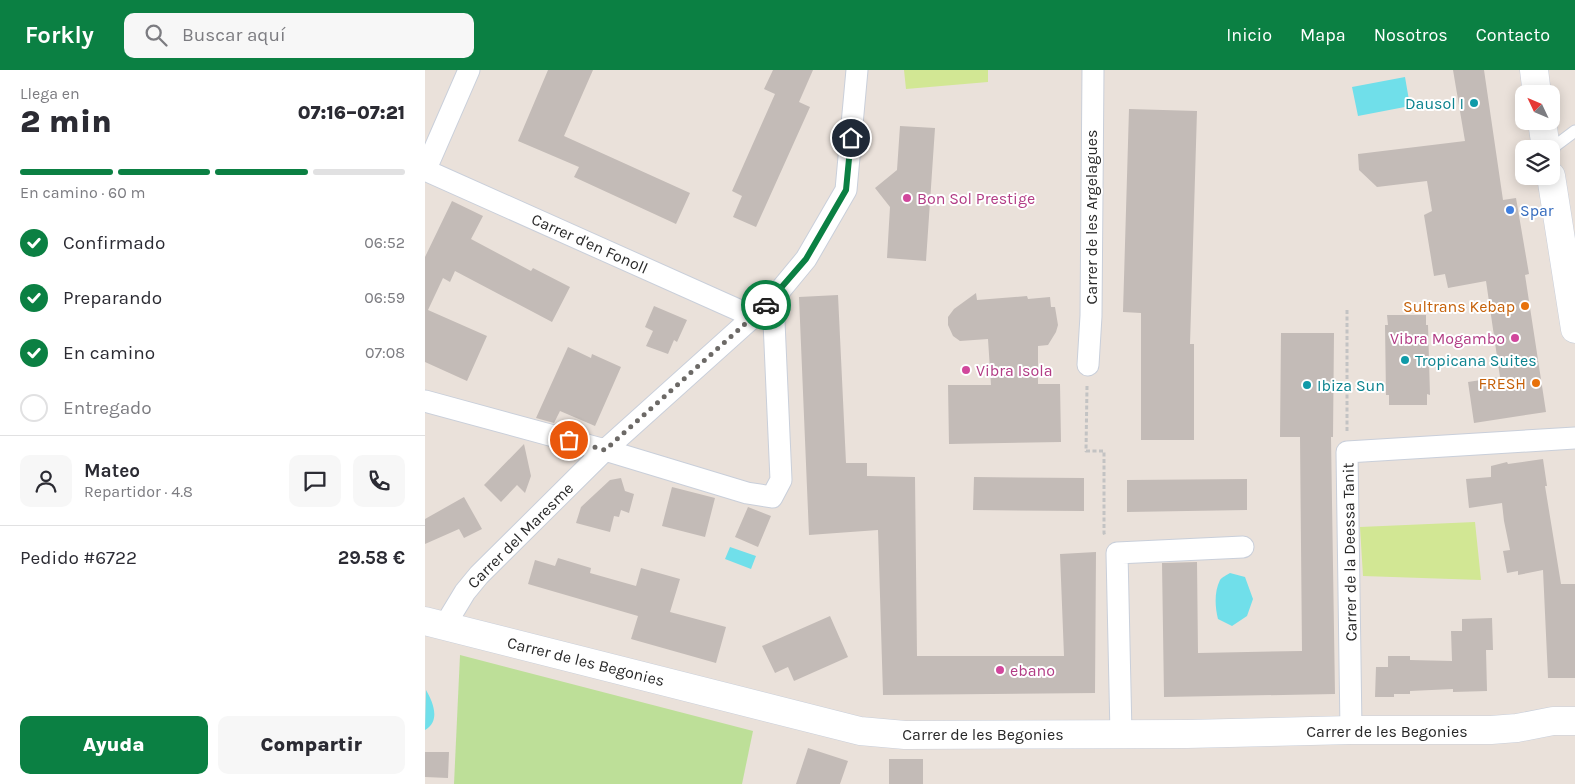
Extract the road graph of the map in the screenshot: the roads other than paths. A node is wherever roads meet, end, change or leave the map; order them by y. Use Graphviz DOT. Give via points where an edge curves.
graph roads {
  1 [pos="469,70"];
  2 [pos="857,70"];
  3 [pos="1093,70"];
  4 [pos="1533,70"];
  5 [pos="1536,85"];
  6 [pos="1575,131"];
  7 [pos="1560,142"];
  8 [pos="425,170"];
  9 [pos="1553,185"];
  10 [pos="1570,271"];
  11 [pos="773,299"];
  12 [pos="754,317"];
  13 [pos="1575,329"];
  14 [pos="1088,365"];
  15 [pos="425,401"];
  16 [pos="1575,438"];
  17 [pos="605,450"];
  18 [pos="1243,547"];
  19 [pos="435,623"];
  20 [pos="1575,704"];
  21 [pos="1564,721"];
  22 [pos="1351,730"];
  23 [pos="1121,734"];
  1 -- 8 [label="street"];
  2 -- 11 [label="street, Carrer del Maresme" via="846,190 806,259"];
  3 -- 14 [label="street, Carrer de les Argelagues"];
  4 -- 5 [label="street"];
  6 -- 7 [label="lane"];
  8 -- 12 [label="street, Carrer d'en Fonoll"];
  9 -- 10 [label="street"];
  10 -- 13 [label="street"];
  11 -- 12 [label="street, Carrer del Maresme"];
  11 -- 17 [label="street" via="781,480 771,497 747,493"];
  12 -- 17 [label="street, Carrer del Maresme"];
  15 -- 17 [label="street"];
  16 -- 22 [label="street, Carrer de la Deessa Tanit" via="1406,453 1347,452"];
  17 -- 19 [label="street, Carrer del Maresme"];
  18 -- 23 [label="street" via="1117,553"];
  19 -- 23 [label="street, Carrer de les Begonies" via="859,730 905,735"];
  20 -- 21 [label="street"];
  21 -- 22 [label="street, Carrer de les Begonies" via="1491,730"];
  22 -- 23 [label="street, Carrer de les Begonies"];
}
